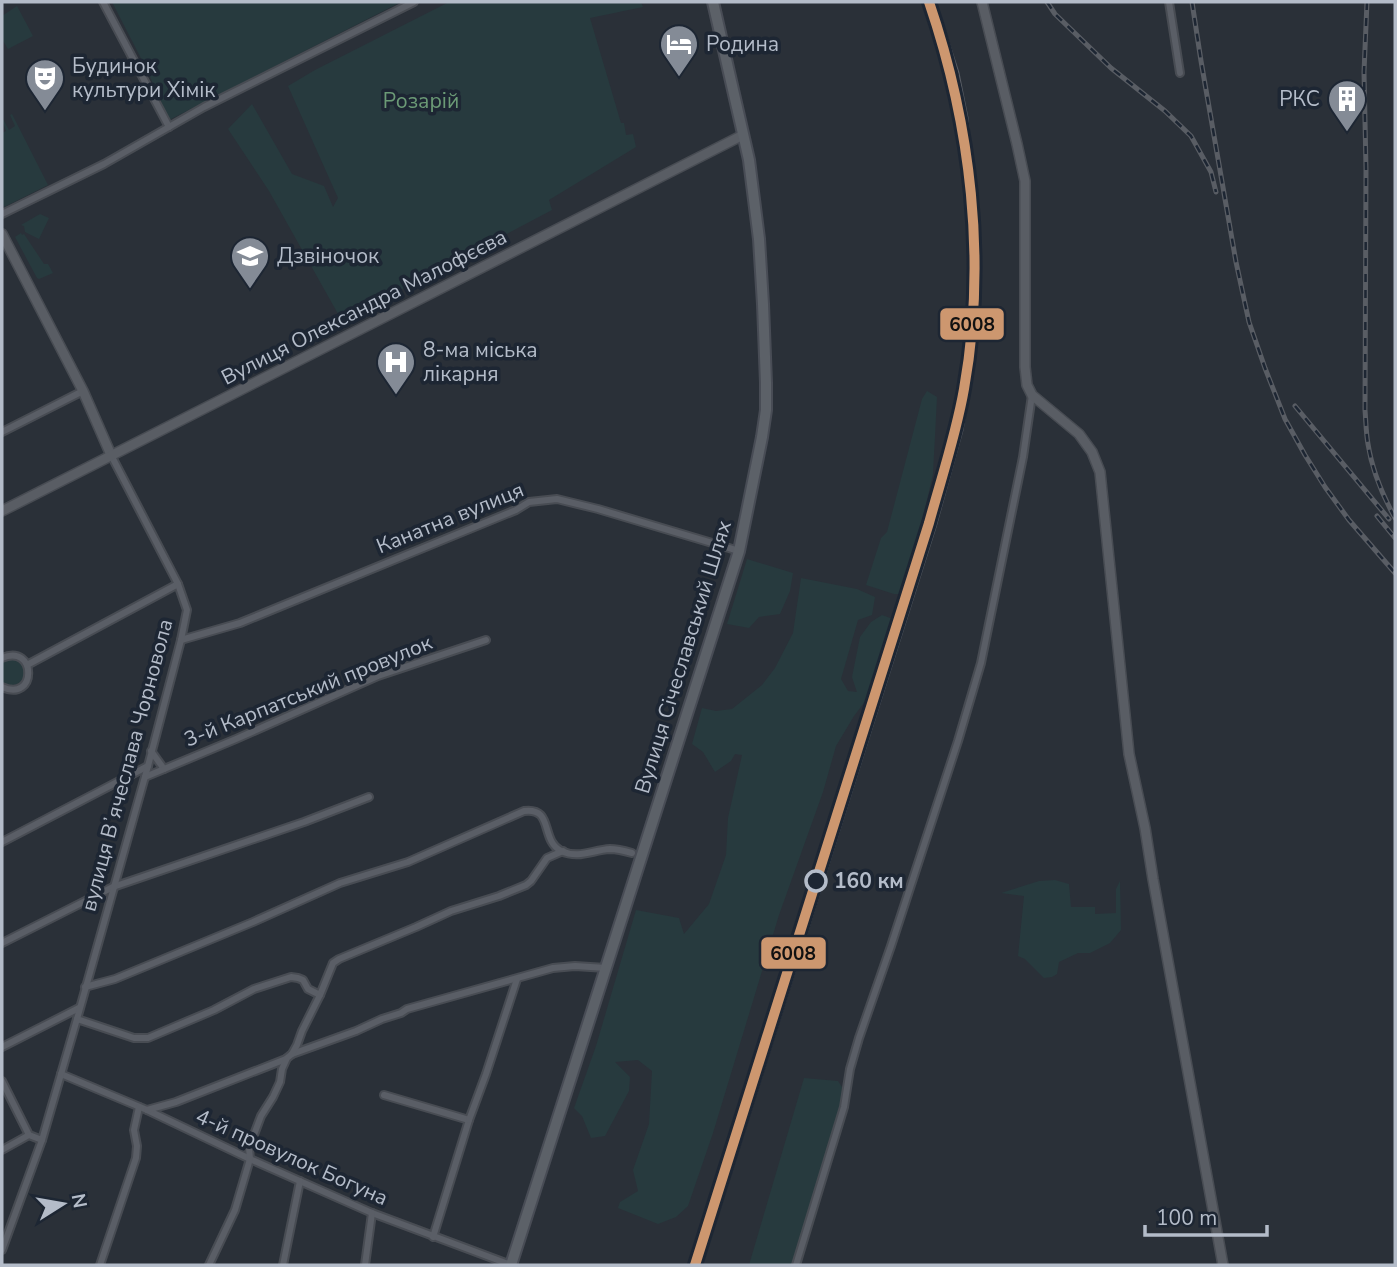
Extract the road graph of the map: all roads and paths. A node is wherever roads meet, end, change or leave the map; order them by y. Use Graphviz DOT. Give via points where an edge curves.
graph roads {
  1 [pos="103,2"];
  2 [pos="414,2"];
  3 [pos="713,2"];
  4 [pos="982,2"];
  5 [pos="1169,2"];
  6 [pos="1180,73"];
  7 [pos="169,127"];
  8 [pos="743,135"];
  9 [pos="2,214"];
  10 [pos="2,234"];
  11 [pos="83,391"];
  12 [pos="1032,394"];
  13 [pos="2,432"];
  14 [pos="111,455"];
  15 [pos="2,511"];
  16 [pos="739,551"];
  17 [pos="178,584"];
  18 [pos="181,640"];
  19 [pos="486,640"];
  20 [pos="2,658"];
  21 [pos="27,665"];
  22 [pos="2,687"];
  23 [pos="151,751"];
  24 [pos="148,766"];
  25 [pos="164,769"];
  26 [pos="145,777"];
  27 [pos="369,797"];
  28 [pos="2,842"];
  29 [pos="563,851"];
  30 [pos="632,853"];
  31 [pos="113,887"];
  32 [pos="2,943"];
  33 [pos="606,968"];
  34 [pos="517,979"];
  35 [pos="85,987"];
  36 [pos="320,995"];
  37 [pos="79,1007"];
  38 [pos="77,1019"];
  39 [pos="2,1047"];
  40 [pos="290,1056"];
  41 [pos="61,1074"];
  42 [pos="2,1081"];
  43 [pos="384,1095"];
  44 [pos="139,1107"];
  45 [pos="147,1110"];
  46 [pos="469,1120"];
  47 [pos="29,1135"];
  48 [pos="42,1140"];
  49 [pos="2,1150"];
  50 [pos="250,1159"];
  51 [pos="300,1181"];
  52 [pos="372,1213"];
  53 [pos="433,1237"];
  54 [pos="2,1250"];
  55 [pos="100,1265"];
  56 [pos="209,1265"];
  57 [pos="283,1265"];
  58 [pos="365,1265"];
  59 [pos="511,1265"];
  60 [pos="796,1265"];
  61 [pos="1223,1265"];
  1 -- 7 [label="street"];
  2 -- 7 [label="street"];
  3 -- 8 [label="main road, Вулиця Січеславський Шлях"];
  4 -- 12 [label="street" via="1025,181 1025,367"];
  5 -- 6 [label="street"];
  7 -- 9 [label="street"];
  8 -- 14 [label="street, Вулиця Олександра Малофєєва"];
  8 -- 16 [label="main road, Вулиця Січеславський Шлях" via="759,239 766,410"];
  10 -- 11 [label="street, вулиця Вʼячеслава Чорновола"];
  11 -- 13 [label="street"];
  11 -- 14 [label="street, вулиця Вʼячеслава Чорновола"];
  12 -- 60 [label="street" via="981,663 859,1038 844,1107"];
  12 -- 61 [label="street" via="1079,434 1093,452 1100,472 1129,754"];
  14 -- 15 [label="street, Вулиця Олександра Малофєєва"];
  14 -- 17 [label="street, вулиця Вʼячеслава Чорновола"];
  16 -- 18 [label="street, Канатна вулиця" via="557,499 528,502 240,623"];
  16 -- 33 [label="main road, Вулиця Січеславський Шлях"];
  17 -- 18 [label="street, вулиця Вʼячеслава Чорновола" via="187,610"];
  17 -- 21 [label="street"];
  18 -- 23 [label="street, вулиця Вʼячеслава Чорновола"];
  19 -- 25 [label="street, 3-й Карпатський провулок" via="378,676"];
  20 -- 21 [label="street" via="14,655"];
  21 -- 22 [label="street" via="29,677 22,687"];
  23 -- 24 [label="street, вулиця Вʼячеслава Чорновола"];
  23 -- 25 [label="street"];
  24 -- 26 [label="street, вулиця Вʼячеслава Чорновола"];
  24 -- 28 [label="street"];
  25 -- 26 [label="street, 3-й Карпатський провулок"];
  26 -- 31 [label="street, вулиця Вʼячеслава Чорновола"];
  27 -- 31 [label="street"];
  29 -- 30 [label="street"];
  29 -- 35 [label="street" via="554,845 544,818 532,810 524,811 408,862 340,883 115,979"];
  29 -- 36 [label="street" via="547,858 526,885 339,959"];
  31 -- 32 [label="street"];
  31 -- 35 [label="street, вулиця Вʼячеслава Чорновола"];
  33 -- 34 [label="street" via="553,968"];
  33 -- 59 [label="main road, Вулиця Січеславський Шлях"];
  34 -- 40 [label="street" via="407,1009"];
  34 -- 46 [label="street"];
  35 -- 37 [label="street, вулиця Вʼячеслава Чорновола"];
  36 -- 38 [label="street" via="303,980 291,977 141,1039"];
  36 -- 40 [label="street"];
  37 -- 38 [label="street, вулиця Вʼячеслава Чорновола"];
  37 -- 39 [label="street"];
  38 -- 41 [label="street, вулиця Вʼячеслава Чорновола"];
  40 -- 45 [label="street"];
  40 -- 50 [label="street" via="261,1116 249,1147"];
  41 -- 44 [label="street, 4-й провулок Богуна"];
  41 -- 48 [label="street, вулиця Вʼячеслава Чорновола"];
  42 -- 47 [label="street"];
  43 -- 46 [label="street"];
  44 -- 45 [label="street, 4-й провулок Богуна"];
  44 -- 55 [label="street" via="134,1130 136,1158"];
  45 -- 50 [label="street, 4-й провулок Богуна"];
  46 -- 53 [label="street"];
  47 -- 48 [label="street"];
  47 -- 49 [label="street"];
  48 -- 54 [label="street, вулиця Вʼячеслава Чорновола"];
  50 -- 51 [label="street, 4-й провулок Богуна"];
  50 -- 56 [label="street" via="235,1210"];
  51 -- 52 [label="street, 4-й провулок Богуна"];
  51 -- 57 [label="street"];
  52 -- 53 [label="street, 4-й провулок Богуна"];
  52 -- 58 [label="street"];
  53 -- 59 [label="street, 4-й провулок Богуна"];
}
